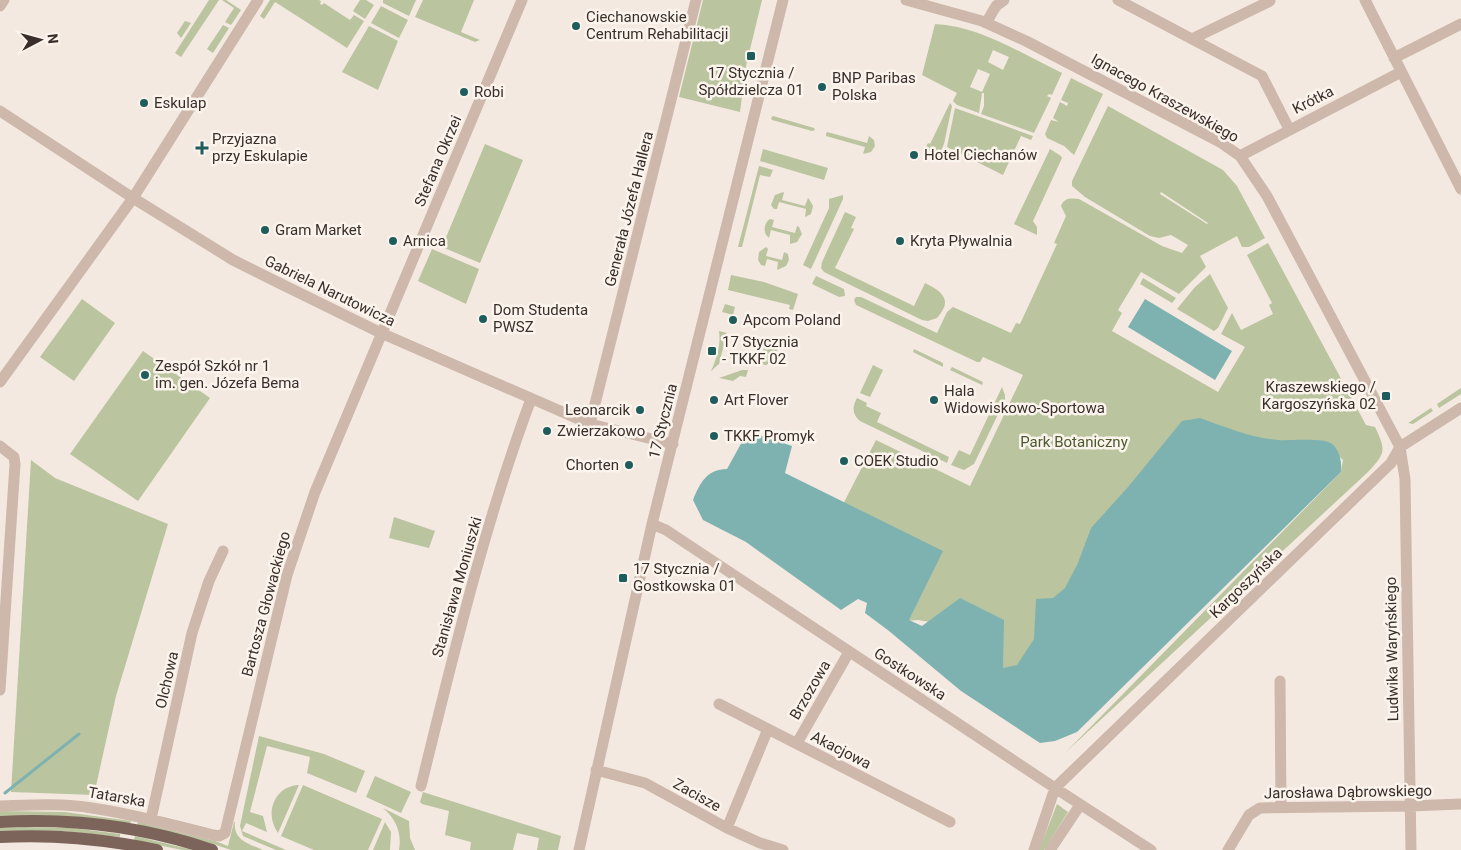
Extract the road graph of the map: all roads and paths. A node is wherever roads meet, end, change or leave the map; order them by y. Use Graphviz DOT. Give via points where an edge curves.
graph roads {
  1 [pos="4,0"];
  2 [pos="258,0"];
  3 [pos="522,0"];
  4 [pos="696,0"];
  5 [pos="783,0"];
  6 [pos="906,0"];
  7 [pos="1118,0"];
  8 [pos="1365,0"];
  9 [pos="1270,1"];
  10 [pos="999,2"];
  11 [pos="0,6"];
  12 [pos="986,23"];
  13 [pos="1461,24"];
  14 [pos="1192,39"];
  15 [pos="1394,58"];
  16 [pos="1401,72"];
  17 [pos="0,111"];
  18 [pos="1289,129"];
  19 [pos="1240,156"];
  20 [pos="1460,184"];
  21 [pos="133,198"];
  22 [pos="381,333"];
  23 [pos="0,382"];
  24 [pos="531,399"];
  25 [pos="1461,408"];
  26 [pos="590,424"];
  27 [pos="673,444"];
  28 [pos="0,446"];
  29 [pos="1400,447"];
  30 [pos="652,524"];
  31 [pos="224,551"];
  32 [pos="849,652"];
  33 [pos="1280,681"];
  34 [pos="0,690"];
  35 [pos="719,704"];
  36 [pos="768,729"];
  37 [pos="797,744"];
  38 [pos="596,770"];
  39 [pos="420,786"];
  40 [pos="1055,788"];
  41 [pos="1080,804"];
  42 [pos="1461,804"];
  43 [pos="0,806"];
  44 [pos="1410,806"];
  45 [pos="1281,807"];
  46 [pos="151,819"];
  47 [pos="0,822"];
  48 [pos="950,822"];
  49 [pos="727,828"];
  50 [pos="225,833"];
  51 [pos="0,837"];
  52 [pos="759,846"];
  53 [pos="157,850"];
  54 [pos="212,850"];
  55 [pos="579,850"];
  56 [pos="783,850"];
  57 [pos="1034,850"];
  58 [pos="1050,850"];
  59 [pos="1152,850"];
  60 [pos="1228,850"];
  61 [pos="1411,850"];
  1 -- 11 [label="street"];
  2 -- 21 [label="street"];
  3 -- 22 [label="street, Stefana Okrzei"];
  4 -- 26 [label="street, Generała Józefa Hallera"];
  5 -- 27 [label="street, 17 Stycznia"];
  6 -- 12 [label="street, Ignacego Kraszewskiego"];
  7 -- 14 [label="street"];
  8 -- 15 [label="street"];
  9 -- 14 [label="street"];
  10 -- 12 [label="street"];
  12 -- 19 [label="street, Ignacego Kraszewskiego" via="1114,86 1220,142"];
  13 -- 15 [label="street"];
  14 -- 18 [label="street" via="1262,76"];
  15 -- 16 [label="street"];
  16 -- 18 [label="street, Krótka"];
  16 -- 20 [label="street"];
  17 -- 21 [label="street, Gabriela Narutowicza"];
  18 -- 19 [label="street, Krótka"];
  19 -- 29 [label="street, Ignacego Kraszewskiego" via="1267,196"];
  21 -- 22 [label="street, Gabriela Narutowicza" via="232,260"];
  21 -- 23 [label="street"];
  22 -- 24 [label="street, Gabriela Narutowicza"];
  22 -- 50 [label="street, Bartosza Głowackiego" via="320,480 287,575"];
  24 -- 26 [label="street, Gabriela Narutowicza"];
  24 -- 39 [label="street, Stanisława Moniuszki" via="462,618"];
  25 -- 29 [label="street, Kargoszyńska"];
  26 -- 27 [label="street, Gabriela Narutowicza"];
  27 -- 30 [label="street, 17 Stycznia"];
  28 -- 34 [label="street" via="14,457 15,464"];
  29 -- 40 [label="street, Kargoszyńska" via="1391,463"];
  29 -- 44 [label="street, Ludwika Waryńskiego" via="1405,479"];
  30 -- 32 [label="street, Gostkowska" via="666,530"];
  30 -- 38 [label="street, 17 Stycznia"];
  31 -- 46 [label="street, Olchowa" via="209,581 192,633"];
  32 -- 37 [label="street, Brzozowa"];
  32 -- 40 [label="street, Gostkowska"];
  33 -- 45 [label="street"];
  35 -- 36 [label="street, Akacjowa"];
  36 -- 37 [label="street, Akacjowa"];
  36 -- 49 [label="street"];
  37 -- 48 [label="street, Akacjowa"];
  38 -- 49 [label="street, Zacisze" via="645,783"];
  38 -- 55 [label="street, 17 Stycznia"];
  40 -- 41 [label="street, Gostkowska"];
  40 -- 57 [label="street"];
  41 -- 58 [label="street"];
  41 -- 59 [label="street, Gostkowska"];
  42 -- 44 [label="street, Jarosława Dąbrowskiego"];
  43 -- 46 [label="street, Tatarska" via="50,804 91,807"];
  44 -- 45 [label="street, Jarosława Dąbrowskiego"];
  44 -- 61 [label="street, Ludwika Waryńskiego"];
  45 -- 60 [label="street, Jarosława Dąbrowskiego" via="1260,808 1249,815"];
  46 -- 50 [label="street, Tatarska" via="213,836"];
  47 -- 54 [label="main road, Tatarska" via="28,820 97,825 164,837"];
  49 -- 52 [label="street, Zacisze"];
  51 -- 53 [label="main road" via="67,836"];
  52 -- 56 [label="street, Zacisze"];
}
